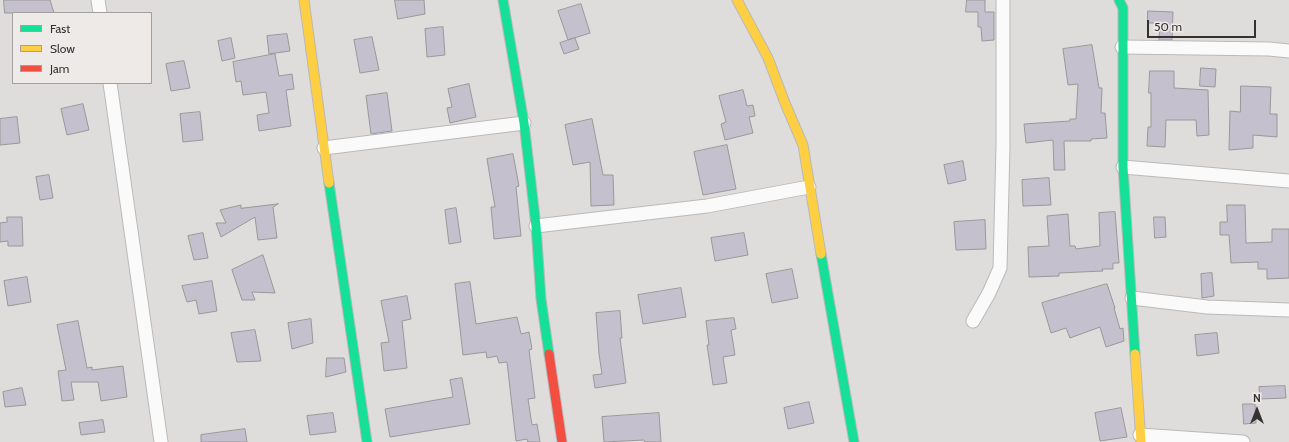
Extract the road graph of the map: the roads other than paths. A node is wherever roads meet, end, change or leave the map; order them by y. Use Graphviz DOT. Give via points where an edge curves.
graph roads {
  1 [pos="98,0"];
  2 [pos="304,0"];
  3 [pos="503,0"];
  4 [pos="736,0"];
  5 [pos="1003,0"];
  6 [pos="1119,0"];
  7 [pos="100,12"];
  8 [pos="1122,47"];
  9 [pos="1289,51"];
  10 [pos="110,84"];
  11 [pos="524,123"];
  12 [pos="324,148"];
  13 [pos="1124,167"];
  14 [pos="1289,180"];
  15 [pos="809,187"];
  16 [pos="536,226"];
  17 [pos="1132,298"];
  18 [pos="1289,310"];
  19 [pos="972,320"];
  20 [pos="1141,438"];
  21 [pos="161,442"];
  22 [pos="367,442"];
  23 [pos="562,442"];
  24 [pos="854,442"];
  25 [pos="1244,442"];
  1 -- 7 [label="street"];
  2 -- 12 [label="street"];
  3 -- 11 [label="street"];
  4 -- 15 [label="street" via="768,58 803,145"];
  5 -- 19 [label="street" via="1000,268 989,293"];
  6 -- 8 [label="street" via="1123,8"];
  8 -- 9 [label="street"];
  8 -- 13 [label="street"];
  10 -- 21 [label="street"];
  11 -- 12 [label="street"];
  11 -- 16 [label="street"];
  12 -- 22 [label="street"];
  13 -- 14 [label="street"];
  13 -- 17 [label="street"];
  15 -- 16 [label="street" via="707,206"];
  15 -- 24 [label="street"];
  16 -- 23 [label="street" via="541,299"];
  17 -- 18 [label="street" via="1207,306"];
  17 -- 20 [label="street"];
  20 -- 25 [label="street"];
}
